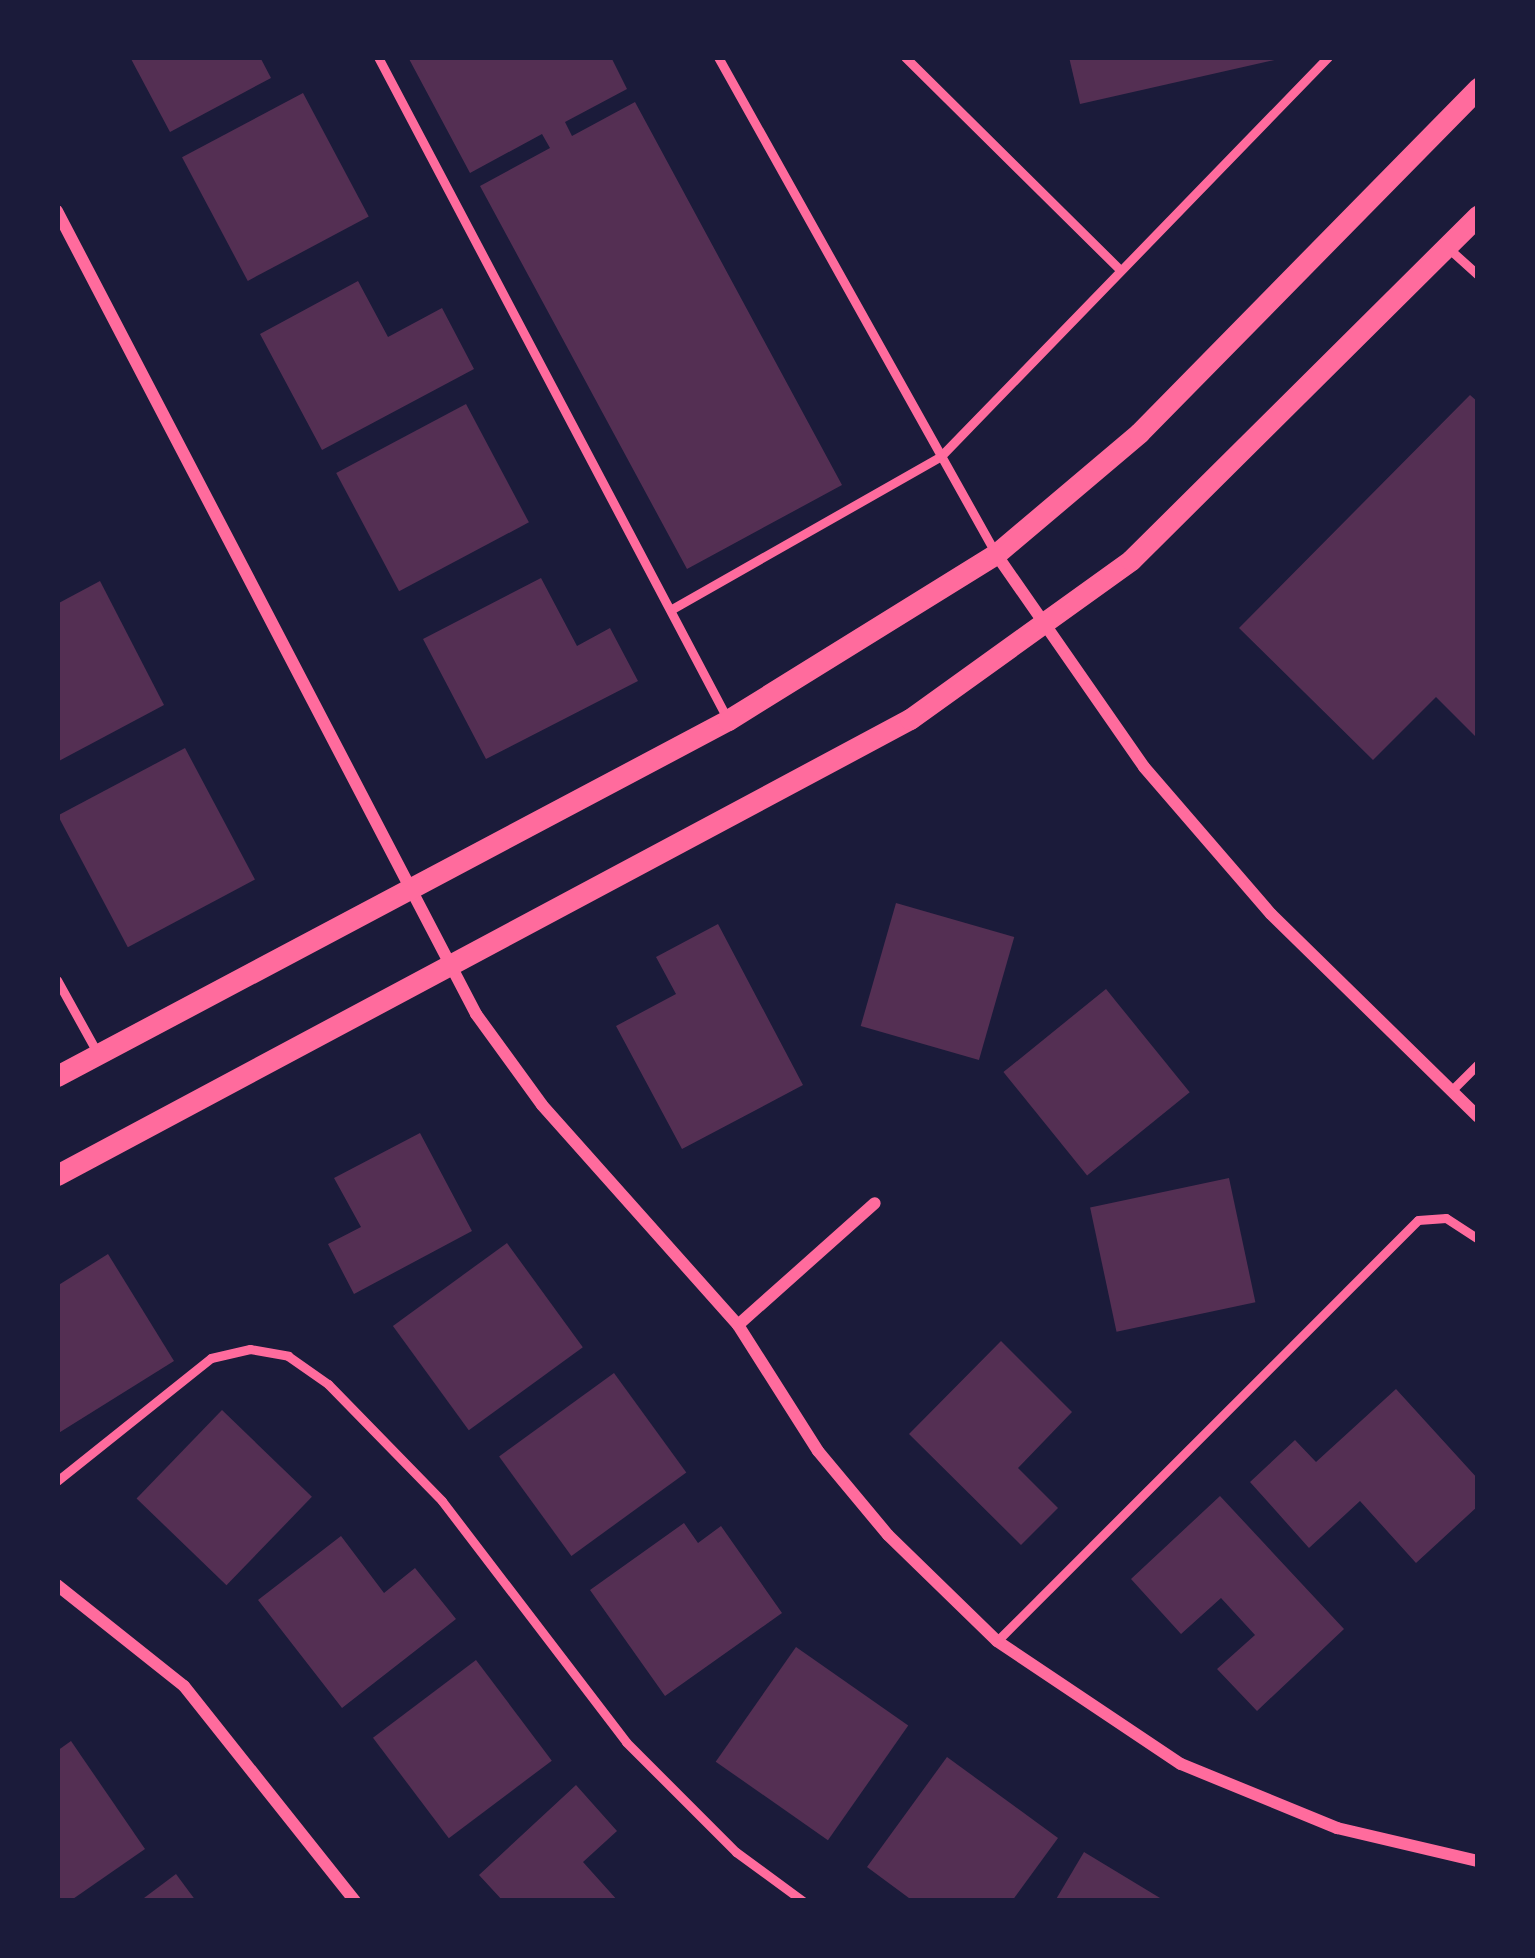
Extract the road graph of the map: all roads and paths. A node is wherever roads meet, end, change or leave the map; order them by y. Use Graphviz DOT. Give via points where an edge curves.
graph roads {
  1 [pos="378,57"];
  2 [pos="718,57"];
  3 [pos="905,57"];
  4 [pos="1328,57"];
  5 [pos="1478,88"];
  6 [pos="57,211"];
  7 [pos="1478,215"];
  8 [pos="1447,247"];
  9 [pos="1120,270"];
  10 [pos="1478,275"];
  11 [pos="940,456"];
  12 [pos="996,554"];
  13 [pos="672,609"];
  14 [pos="1045,626"];
  15 [pos="728,720"];
  16 [pos="408,889"];
  17 [pos="451,968"];
  18 [pos="57,980"];
  19 [pos="98,1054"];
  20 [pos="1478,1064"];
  21 [pos="57,1076"];
  22 [pos="1451,1091"];
  23 [pos="1478,1117"];
  24 [pos="57,1175"];
  25 [pos="874,1203"];
  26 [pos="1478,1240"];
  27 [pos="738,1324"];
  28 [pos="57,1480"];
  29 [pos="57,1585"];
  30 [pos="997,1641"];
  31 [pos="1478,1861"];
  32 [pos="355,1901"];
  33 [pos="803,1901"];
  1 -- 13 [label="lane"];
  2 -- 11 [label="lane"];
  3 -- 9 [label="lane"];
  4 -- 9 [label="lane"];
  5 -- 12 [label="street" via="1139,434"];
  6 -- 16 [label="street"];
  7 -- 8 [label="street"];
  8 -- 10 [label="lane"];
  8 -- 14 [label="street" via="1214,485"];
  9 -- 11 [label="lane"];
  11 -- 12 [label="lane"];
  11 -- 13 [label="lane"];
  12 -- 14 [label="street"];
  12 -- 15 [label="street"];
  13 -- 15 [label="lane"];
  14 -- 17 [label="street" via="910,719"];
  14 -- 22 [label="street" via="1144,767 1271,914"];
  15 -- 16 [label="street"];
  16 -- 17 [label="street"];
  16 -- 19 [label="street"];
  17 -- 24 [label="street"];
  17 -- 27 [label="street" via="513,1069"];
  18 -- 19 [label="lane"];
  19 -- 21 [label="street"];
  20 -- 22 [label="lane"];
  22 -- 23 [label="street"];
  25 -- 27 [label="street"];
  26 -- 30 [label="lane" via="1446,1218 1418,1220"];
  27 -- 30 [label="street" via="818,1451 888,1535"];
  28 -- 33 [label="lane" via="211,1358 250,1349 288,1356 328,1384 442,1501 626,1742 736,1852"];
  29 -- 32 [label="street" via="184,1686"];
  30 -- 31 [label="street" via="1092,1712 1257,1800"];
}
